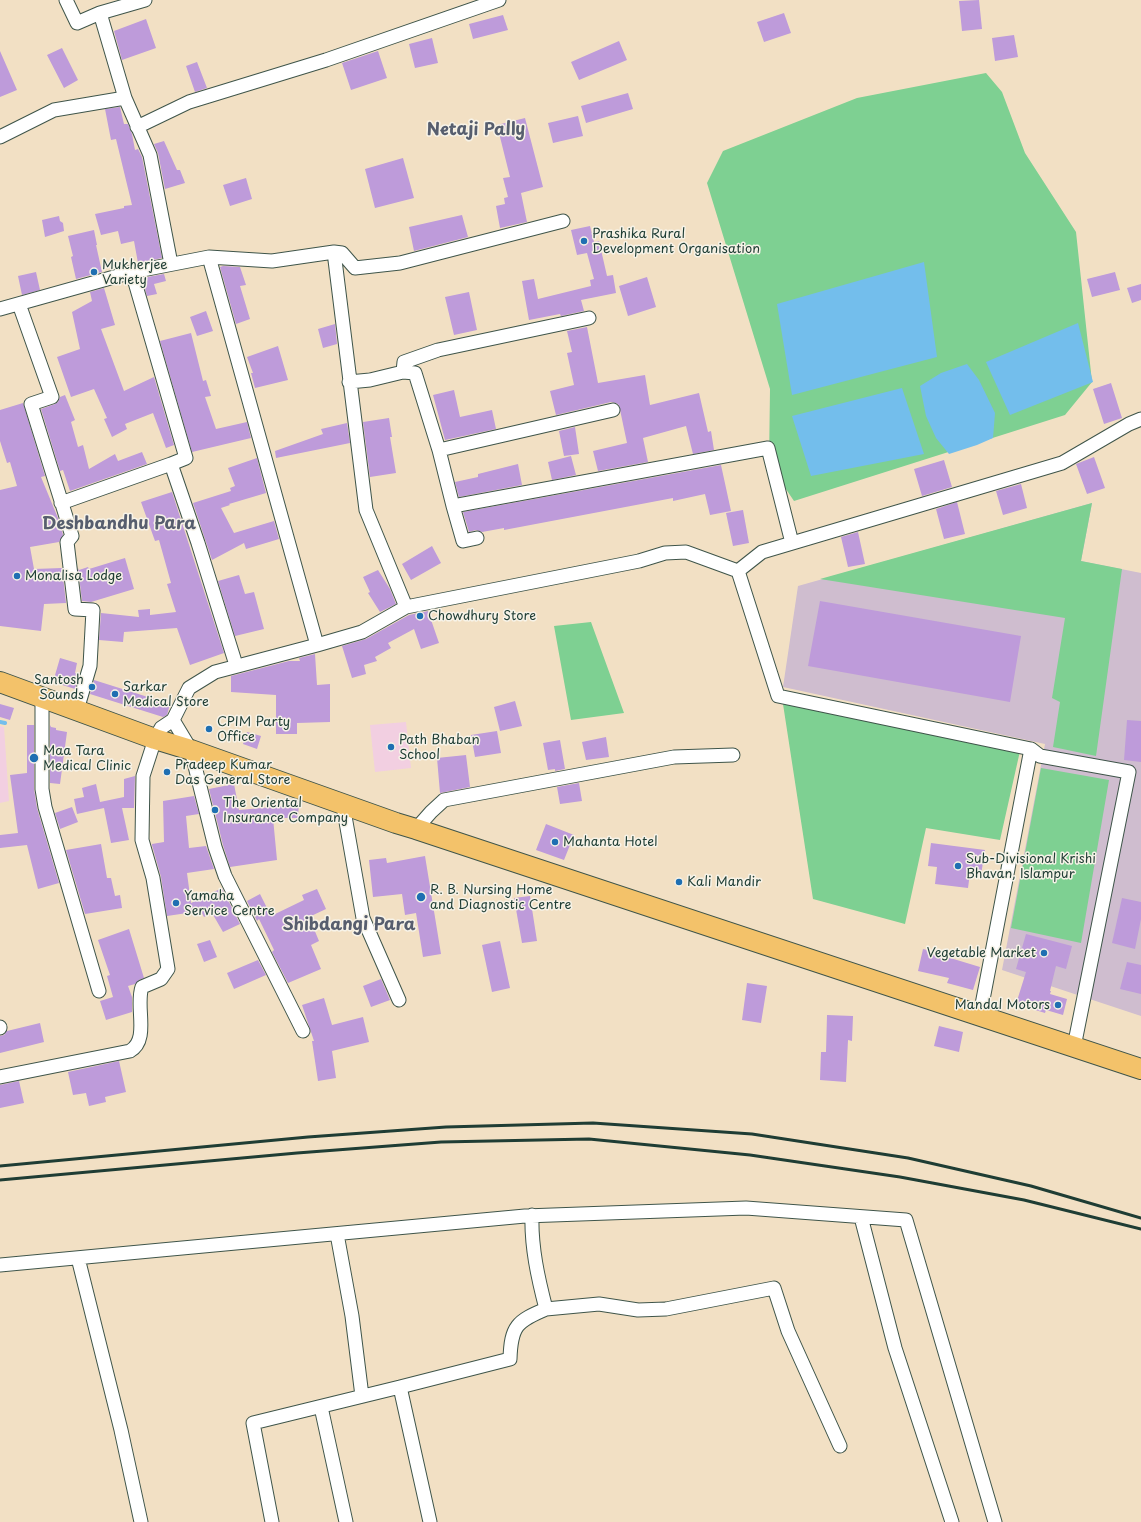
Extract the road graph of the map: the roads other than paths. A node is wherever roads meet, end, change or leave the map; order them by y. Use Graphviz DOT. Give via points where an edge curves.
graph roads {
  1 [pos="66,0"];
  2 [pos="145,0"];
  3 [pos="499,0"];
  4 [pos="100,12"];
  5 [pos="125,98"];
  6 [pos="137,127"];
  7 [pos="0,137"];
  8 [pos="563,221"];
  9 [pos="334,252"];
  10 [pos="209,257"];
  11 [pos="171,264"];
  12 [pos="132,272"];
  13 [pos="19,304"];
  14 [pos="0,309"];
  15 [pos="589,318"];
  16 [pos="403,372"];
  17 [pos="349,382"];
  18 [pos="613,410"];
  19 [pos="1141,419"];
  20 [pos="439,450"];
  21 [pos="171,464"];
  22 [pos="61,503"];
  23 [pos="454,506"];
  24 [pos="477,538"];
  25 [pos="792,543"];
  26 [pos="738,571"];
  27 [pos="406,607"];
  28 [pos="317,645"];
  29 [pos="236,665"];
  30 [pos="0,682"];
  31 [pos="42,697"];
  32 [pos="77,710"];
  33 [pos="173,720"];
  34 [pos="155,739"];
  35 [pos="1032,749"];
  36 [pos="191,750"];
  37 [pos="733,755"];
  38 [pos="343,805"];
  39 [pos="416,829"];
  40 [pos="99,991"];
  41 [pos="399,1000"];
  42 [pos="980,1015"];
  43 [pos="303,1031"];
  44 [pos="1074,1047"];
  45 [pos="1141,1069"];
  46 [pos="0,1077"];
  47 [pos="532,1216"];
  48 [pos="861,1217"];
  49 [pos="337,1234"];
  50 [pos="78,1258"];
  51 [pos="0,1265"];
  52 [pos="546,1309"];
  53 [pos="400,1387"];
  54 [pos="362,1396"];
  55 [pos="321,1407"];
  56 [pos="840,1446"];
  57 [pos="141,1522"];
  58 [pos="272,1522"];
  59 [pos="346,1522"];
  60 [pos="430,1522"];
  61 [pos="952,1522"];
  62 [pos="995,1522"];
  1 -- 4 [label="street" via="78,23"];
  2 -- 4 [label="street"];
  3 -- 6 [label="street" via="326,60 189,102"];
  4 -- 5 [label="street"];
  5 -- 6 [label="street"];
  5 -- 7 [label="street" via="54,110"];
  6 -- 11 [label="street" via="150,155"];
  8 -- 9 [label="street" via="400,263 355,268 342,252"];
  9 -- 10 [label="street" via="272,261"];
  9 -- 17 [label="street"];
  10 -- 11 [label="street"];
  10 -- 28 [label="street"];
  11 -- 12 [label="street"];
  12 -- 13 [label="street"];
  12 -- 21 [label="street" via="186,458"];
  13 -- 14 [label="street"];
  13 -- 22 [label="street" via="52,397 31,404"];
  15 -- 16 [label="street" via="438,350 404,362"];
  16 -- 17 [label="street"];
  16 -- 20 [label="street" via="415,373"];
  17 -- 27 [label="street" via="366,510"];
  18 -- 20 [label="street"];
  19 -- 25 [label="street" via="1062,463"];
  20 -- 23 [label="street"];
  21 -- 22 [label="street"];
  21 -- 29 [label="street"];
  22 -- 32 [label="street" via="72,536 68,542 75,609 93,610 90,666"];
  23 -- 24 [label="street" via="463,541"];
  23 -- 25 [label="street" via="768,448"];
  25 -- 26 [label="street" via="762,552"];
  26 -- 27 [label="street" via="686,552 665,553"];
  26 -- 35 [label="street" via="778,696"];
  27 -- 28 [label="street" via="362,632"];
  28 -- 29 [label="street"];
  29 -- 33 [label="street" via="215,672 189,688"];
  30 -- 31 [label="main road"];
  31 -- 32 [label="main road"];
  31 -- 40 [label="street" via="42,789 45,807"];
  32 -- 34 [label="main road"];
  33 -- 34 [label="street" via="162,728"];
  33 -- 36 [label="street"];
  34 -- 36 [label="main road"];
  34 -- 46 [label="street" via="143,776 142,840 154,878 168,969 161,979 142,987 139,994 139,1043 130,1052"];
  35 -- 42 [label="street"];
  35 -- 44 [label="street" via="1040,756 1129,772"];
  36 -- 38 [label="main road"];
  36 -- 43 [label="street" via="215,847 225,876"];
  37 -- 39 [label="street" via="674,757 444,800"];
  38 -- 39 [label="main road"];
  38 -- 41 [label="street" via="363,918"];
  39 -- 42 [label="main road"];
  42 -- 44 [label="main road"];
  44 -- 45 [label="main road"];
  47 -- 48 [label="street" via="746,1208"];
  47 -- 49 [label="street"];
  47 -- 52 [label="street" via="538,1280"];
  48 -- 61 [label="street" via="895,1348"];
  48 -- 62 [label="street" via="906,1220"];
  49 -- 50 [label="street"];
  49 -- 54 [label="street" via="352,1316"];
  50 -- 51 [label="street"];
  50 -- 57 [label="street"];
  52 -- 53 [label="street" via="529,1316 516,1327 510,1340 510,1358"];
  52 -- 56 [label="street" via="599,1304 638,1310 666,1309 774,1288 788,1331"];
  53 -- 54 [label="street"];
  53 -- 60 [label="street"];
  54 -- 55 [label="street"];
  55 -- 58 [label="street" via="253,1423"];
  55 -- 59 [label="street"];
}
